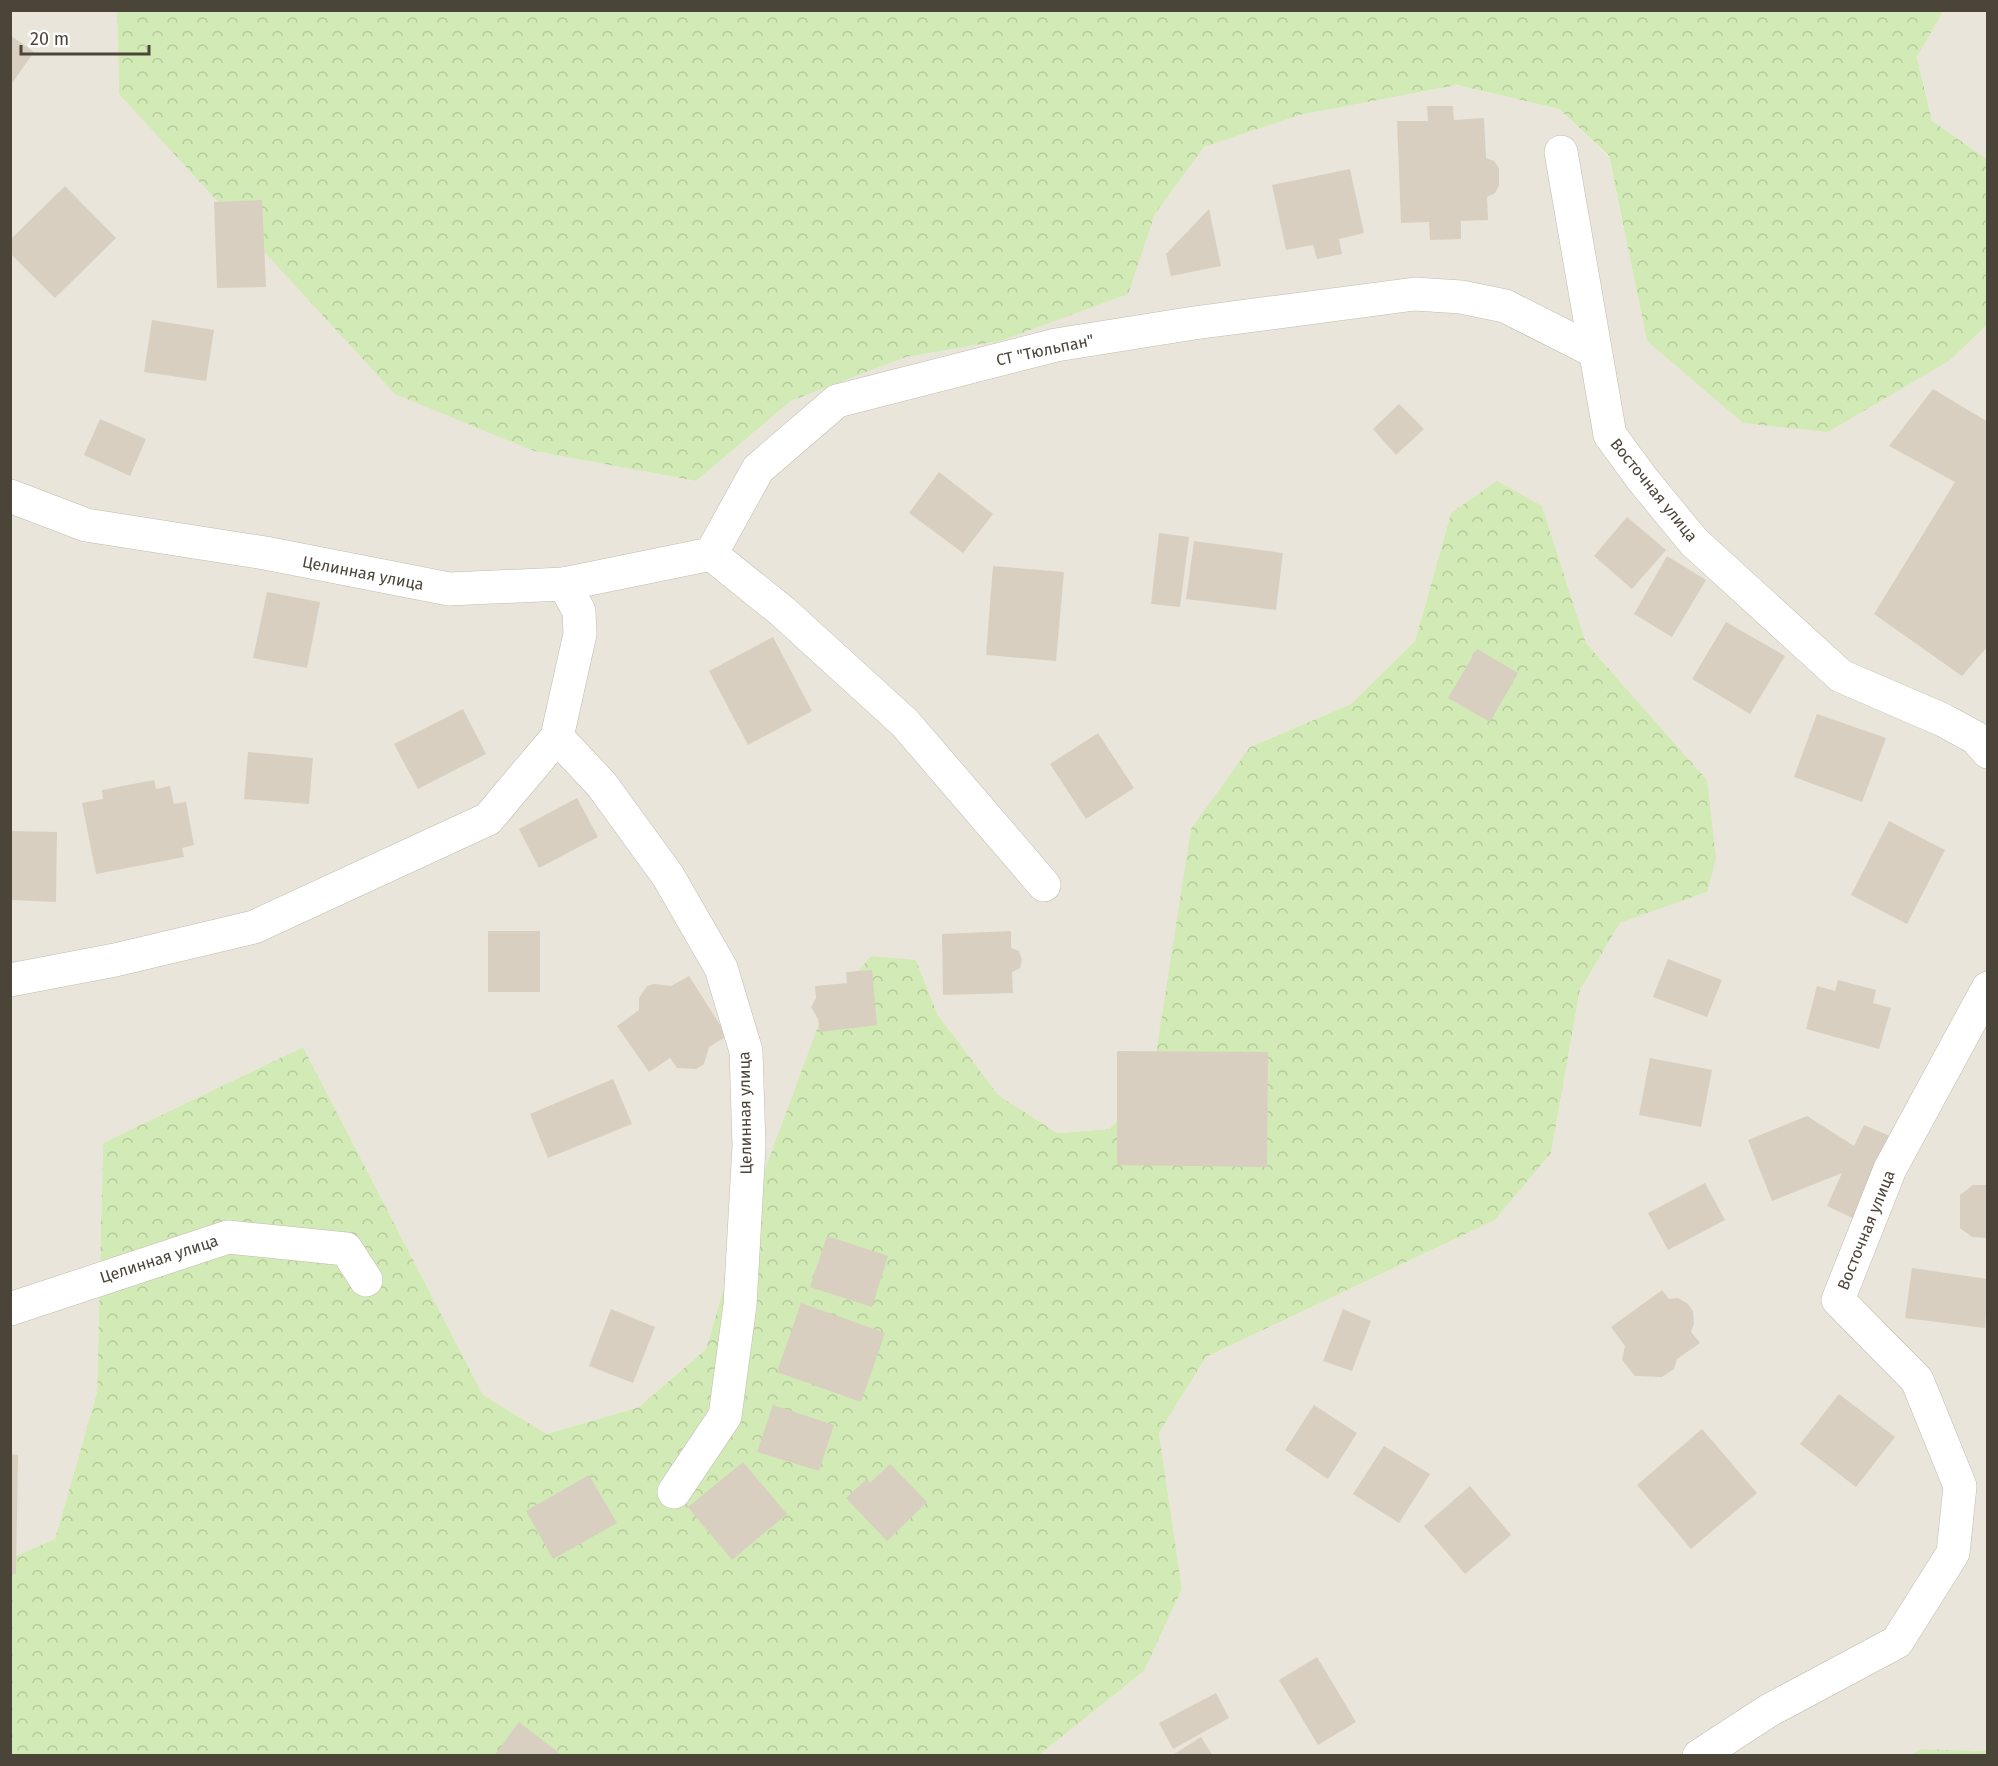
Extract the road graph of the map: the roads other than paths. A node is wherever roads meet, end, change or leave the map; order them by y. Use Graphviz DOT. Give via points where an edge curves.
graph roads {
  1 [pos="1561,152"];
  2 [pos="1594,351"];
  3 [pos="10,496"];
  4 [pos="711,554"];
  5 [pos="564,584"];
  6 [pos="557,738"];
  7 [pos="1988,752"];
  8 [pos="1044,885"];
  9 [pos="10,980"];
  10 [pos="1988,988"];
  11 [pos="366,1280"];
  12 [pos="10,1309"];
  13 [pos="674,1492"];
  14 [pos="1699,1755"];
  1 -- 2 [label="street, Восточная улица"];
  2 -- 4 [label="street, СТ \"Тюльпан\"" via="1506,306 1461,297 1415,294 1056,345 837,401 758,469"];
  2 -- 7 [label="street, Восточная улица" via="1610,435 1694,542 1841,676 1943,720 1976,738"];
  3 -- 5 [label="street, Целинная улица" via="86,525 449,589"];
  4 -- 5 [label="street"];
  4 -- 8 [label="street" via="782,611 905,723"];
  5 -- 6 [label="street" via="579,611 580,634"];
  6 -- 9 [label="street" via="489,819 254,927"];
  6 -- 13 [label="street, Целинная улица" via="602,785 668,876 721,968 746,1051 749,1146 740,1305 725,1416"];
  10 -- 14 [label="street, Восточная улица" via="1890,1169 1838,1300 1917,1380 1960,1486 1953,1553 1897,1642 1768,1711"];
  11 -- 12 [label="street, Целинная улица" via="346,1249 228,1237"];
}
